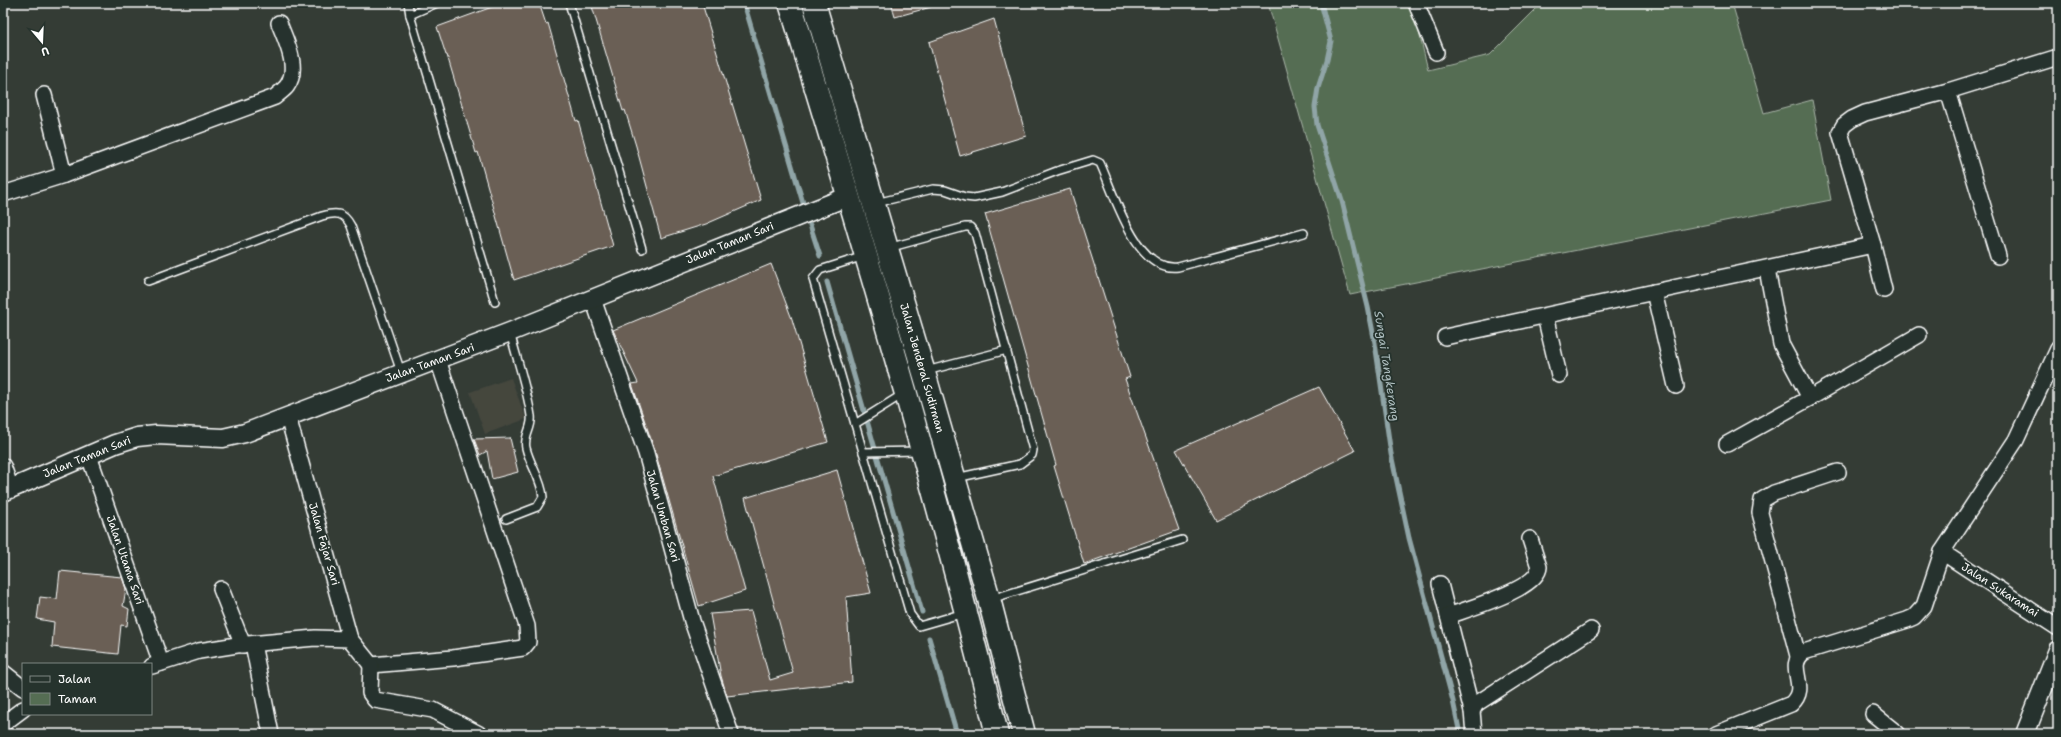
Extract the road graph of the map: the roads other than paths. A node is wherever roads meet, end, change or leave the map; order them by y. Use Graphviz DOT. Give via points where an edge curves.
graph roads {
  1 [pos="408,3"];
  2 [pos="437,3"];
  3 [pos="569,3"];
  4 [pos="790,3"];
  5 [pos="814,3"];
  6 [pos="1416,3"];
  7 [pos="410,15"];
  8 [pos="279,23"];
  9 [pos="1436,52"];
  10 [pos="2058,57"];
  11 [pos="1948,91"];
  12 [pos="44,95"];
  13 [pos="64,175"];
  14 [pos="3,194"];
  15 [pos="849,196"];
  16 [pos="873,203"];
  17 [pos="1304,233"];
  18 [pos="1873,245"];
  19 [pos="887,248"];
  20 [pos="642,249"];
  21 [pos="866,256"];
  22 [pos="1998,256"];
  23 [pos="1767,268"];
  24 [pos="148,281"];
  25 [pos="1884,290"];
  26 [pos="1654,292"];
  27 [pos="593,299"];
  28 [pos="496,302"];
  29 [pos="1545,316"];
  30 [pos="510,332"];
  31 [pos="1919,335"];
  32 [pos="1445,337"];
  33 [pos="2058,349"];
  34 [pos="1007,350"];
  35 [pos="438,360"];
  36 [pos="924,372"];
  37 [pos="402,373"];
  38 [pos="1559,375"];
  39 [pos="1676,386"];
  40 [pos="905,393"];
  41 [pos="1810,398"];
  42 [pos="288,417"];
  43 [pos="858,422"];
  44 [pos="1727,444"];
  45 [pos="922,451"];
  46 [pos="866,452"];
  47 [pos="89,456"];
  48 [pos="3,466"];
  49 [pos="1838,472"];
  50 [pos="954,479"];
  51 [pos="7,490"];
  52 [pos="506,519"];
  53 [pos="1530,539"];
  54 [pos="1182,540"];
  55 [pos="1942,552"];
  56 [pos="1440,584"];
  57 [pos="221,588"];
  58 [pos="989,599"];
  59 [pos="967,612"];
  60 [pos="1448,616"];
  61 [pos="2058,628"];
  62 [pos="1591,630"];
  63 [pos="350,639"];
  64 [pos="248,644"];
  65 [pos="2058,650"];
  66 [pos="1798,656"];
  67 [pos="156,665"];
  68 [pos="371,665"];
  69 [pos="3,672"];
  70 [pos="22,687"];
  71 [pos="22,710"];
  72 [pos="1472,711"];
  73 [pos="1873,714"];
  74 [pos="3,724"];
  75 [pos="270,734"];
  76 [pos="479,734"];
  77 [pos="730,734"];
  78 [pos="997,734"];
  79 [pos="1024,734"];
  80 [pos="1474,734"];
  81 [pos="1716,734"];
  82 [pos="1898,734"];
  83 [pos="2025,734"];
  1 -- 7 [label="lane"];
  2 -- 7 [label="lane"];
  3 -- 20 [label="lane"];
  4 -- 15 [label="main road, Jalan Jenderal Sudirman"];
  5 -- 16 [label="main road, Jalan Jenderal Sudirman"];
  6 -- 9 [label="street"];
  7 -- 28 [label="lane"];
  8 -- 13 [label="street" via="289,51 292,74 287,86 275,97"];
  10 -- 11 [label="street"];
  11 -- 18 [label="street" via="1865,113 1844,125 1840,132"];
  11 -- 22 [label="street"];
  12 -- 13 [label="street"];
  13 -- 14 [label="street"];
  15 -- 21 [label="main road, Jalan Jenderal Sudirman"];
  15 -- 27 [label="street, Jalan Taman Sari"];
  16 -- 17 [label="lane" via="933,189 974,198 1002,192 1093,160 1100,163 1122,217 1136,240 1164,267 1178,267"];
  16 -- 19 [label="main road, Jalan Jenderal Sudirman"];
  18 -- 23 [label="street"];
  18 -- 25 [label="street"];
  19 -- 34 [label="lane" via="965,226 973,229"];
  19 -- 36 [label="main road, Jalan Jenderal Sudirman"];
  21 -- 40 [label="main road, Jalan Jenderal Sudirman"];
  21 -- 43 [label="lane" via="820,270 813,279"];
  23 -- 26 [label="street"];
  23 -- 41 [label="street" via="1781,344"];
  24 -- 37 [label="lane" via="322,216 341,214 351,226"];
  26 -- 29 [label="street"];
  26 -- 39 [label="street"];
  27 -- 30 [label="street, Jalan Taman Sari"];
  27 -- 77 [label="street, Jalan Umban Sari" via="646,453 692,621"];
  29 -- 32 [label="street"];
  29 -- 38 [label="street"];
  30 -- 35 [label="street, Jalan Taman Sari"];
  30 -- 52 [label="lane" via="531,417 525,440 526,448 541,485 543,497 537,507"];
  31 -- 41 [label="street"];
  33 -- 55 [label="street" via="2016,440"];
  34 -- 36 [label="lane"];
  34 -- 50 [label="lane" via="1033,450 1032,455 1020,464"];
  35 -- 37 [label="street, Jalan Taman Sari"];
  35 -- 68 [label="street" via="527,626 528,642 523,648 453,658"];
  36 -- 50 [label="main road, Jalan Jenderal Sudirman"];
  37 -- 42 [label="street, Jalan Taman Sari"];
  40 -- 43 [label="lane"];
  40 -- 45 [label="main road, Jalan Jenderal Sudirman"];
  41 -- 44 [label="street"];
  42 -- 47 [label="street, Jalan Taman Sari" via="245,433 223,438 137,437"];
  42 -- 63 [label="street, Jalan Fajar Sari"];
  43 -- 46 [label="lane"];
  45 -- 46 [label="lane"];
  45 -- 59 [label="main road, Jalan Jenderal Sudirman"];
  46 -- 59 [label="lane" via="913,619 919,626 923,626"];
  47 -- 51 [label="street, Jalan Taman Sari"];
  47 -- 67 [label="street, Jalan Utama Sari"];
  48 -- 51 [label="street"];
  49 -- 66 [label="street" via="1774,493 1762,500 1760,506 1765,534"];
  50 -- 58 [label="main road, Jalan Jenderal Sudirman"];
  53 -- 60 [label="street" via="1540,567 1535,577 1512,592"];
  54 -- 58 [label="lane"];
  55 -- 61 [label="street, Jalan Sukaramai"];
  55 -- 66 [label="street" via="1924,606 1914,616 1812,649"];
  56 -- 60 [label="street"];
  57 -- 64 [label="street"];
  58 -- 79 [label="main road, Jalan Jenderal Sudirman"];
  59 -- 78 [label="main road, Jalan Jenderal Sudirman"];
  60 -- 72 [label="street"];
  62 -- 72 [label="street" via="1476,704"];
  63 -- 64 [label="street" via="315,638"];
  63 -- 68 [label="street, Jalan Fajar Sari"];
  64 -- 67 [label="street" via="199,651"];
  64 -- 75 [label="street"];
  65 -- 83 [label="street"];
  66 -- 81 [label="street" via="1795,664 1800,688 1791,704"];
  68 -- 76 [label="street" via="370,693 375,700 433,710"];
  69 -- 70 [label="street"];
  71 -- 74 [label="street"];
  72 -- 80 [label="street"];
  73 -- 82 [label="street"];
}
